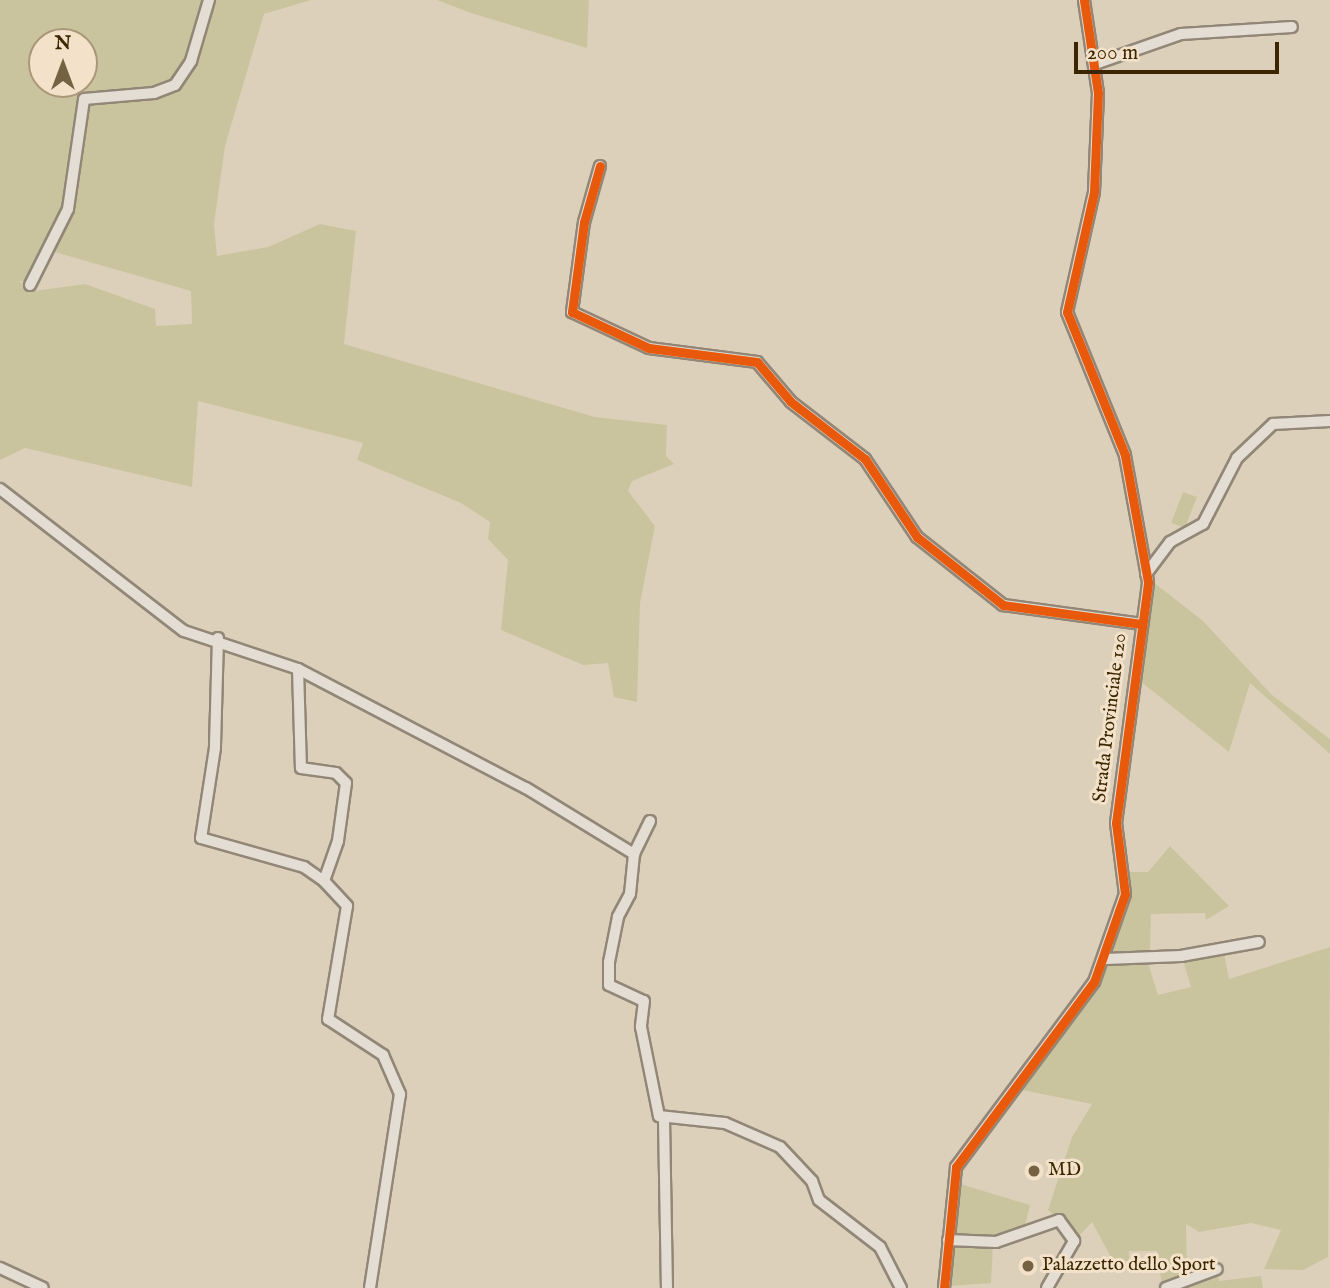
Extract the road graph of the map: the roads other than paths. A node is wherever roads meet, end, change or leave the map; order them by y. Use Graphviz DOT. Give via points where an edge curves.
graph roads {
  1 [pos="209,0"];
  2 [pos="1084,0"];
  3 [pos="1292,27"];
  4 [pos="1095,64"];
  5 [pos="600,166"];
  6 [pos="30,285"];
  7 [pos="1330,421"];
  8 [pos="0,489"];
  9 [pos="1146,574"];
  10 [pos="1140,624"];
  11 [pos="218,638"];
  12 [pos="298,669"];
  13 [pos="650,821"];
  14 [pos="634,854"];
  15 [pos="324,881"];
  16 [pos="1259,942"];
  17 [pos="1106,959"];
  18 [pos="664,1119"];
  19 [pos="948,1240"];
  20 [pos="0,1268"];
  21 [pos="1217,1269"];
  22 [pos="43,1288"];
  23 [pos="370,1288"];
  24 [pos="667,1288"];
  25 [pos="901,1288"];
  26 [pos="944,1288"];
  27 [pos="1049,1288"];
  28 [pos="1166,1288"];
  1 -- 6 [label="street" via="191,61 175,85 84,99 68,209"];
  2 -- 4 [label="street, Strada Provinciale 120"];
  3 -- 4 [label="street" via="1181,34"];
  4 -- 9 [label="street, Strada Provinciale 120" via="1092,208 1067,312 1125,455"];
  5 -- 10 [label="street" via="584,222 572,312 649,348 757,362 792,402 865,459 917,537 1003,605"];
  7 -- 9 [label="street" via="1273,424 1237,458 1203,524 1170,542"];
  8 -- 11 [label="street" via="160,615 184,631"];
  9 -- 10 [label="street, Strada Provinciale 120"];
  10 -- 17 [label="street, Strada Provinciale 120" via="1116,823 1125,894"];
  11 -- 12 [label="street"];
  11 -- 15 [label="street" via="215,748 201,838 304,867"];
  12 -- 14 [label="street" via="527,789"];
  12 -- 15 [label="street" via="301,768 336,774 346,783 338,841"];
  13 -- 14 [label="street"];
  14 -- 18 [label="street" via="630,894 610,942 609,985 642,995 641,1027"];
  15 -- 23 [label="street" via="346,906 330,1023 377,1049 400,1094"];
  16 -- 17 [label="street" via="1181,957"];
  17 -- 19 [label="street, Strada Provinciale 120" via="962,1156 952,1179"];
  18 -- 24 [label="street"];
  18 -- 25 [label="street" via="680,1115 725,1123 780,1147 812,1181 819,1200 880,1247"];
  19 -- 26 [label="street, Strada Provinciale 120"];
  19 -- 27 [label="street" via="1004,1241 1052,1220 1069,1227 1074,1241"];
  20 -- 22 [label="street"];
  21 -- 28 [label="street"];
}
